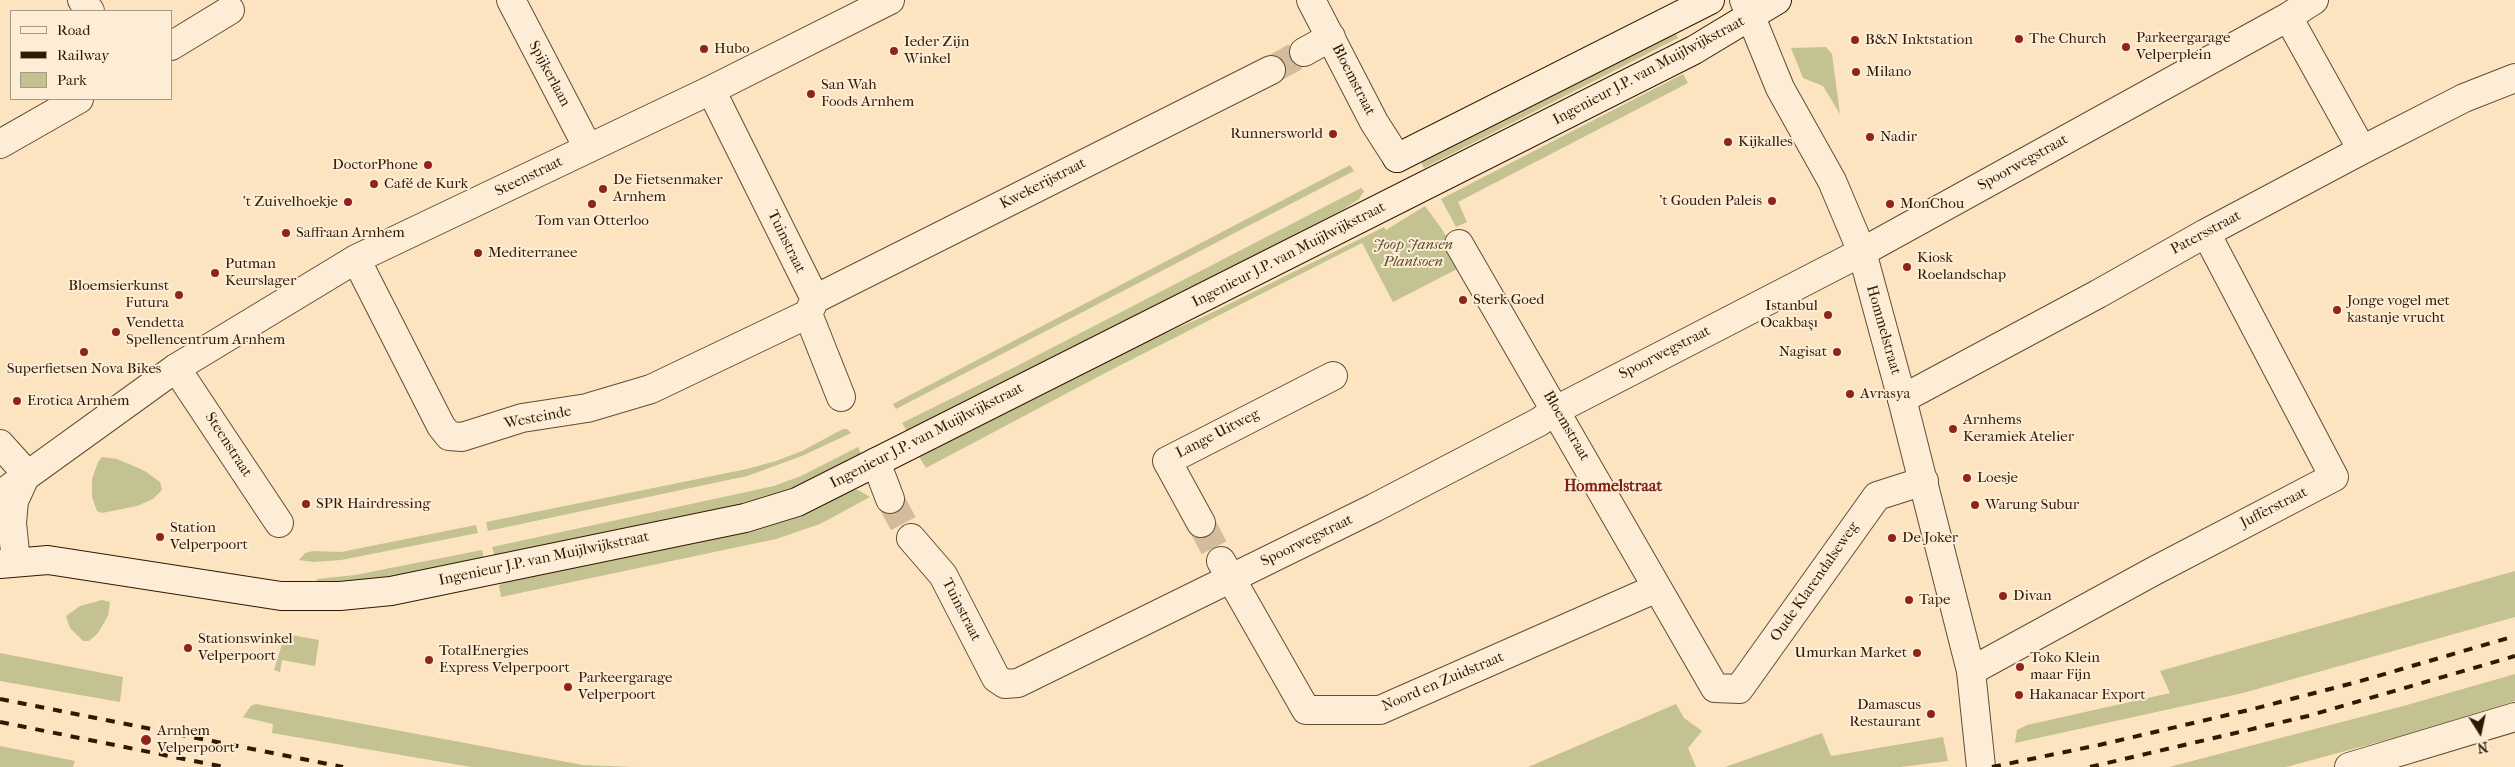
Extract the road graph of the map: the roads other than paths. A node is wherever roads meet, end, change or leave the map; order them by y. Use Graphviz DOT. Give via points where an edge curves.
graph roads {
  1 [pos="511,0"];
  2 [pos="890,0"];
  3 [pos="1311,0"];
  4 [pos="1710,0"];
  5 [pos="1777,0"];
  6 [pos="2314,0"];
  7 [pos="1748,8"];
  8 [pos="230,10"];
  9 [pos="2288,17"];
  10 [pos="1331,37"];
  11 [pos="172,45"];
  12 [pos="1304,52"];
  13 [pos="1271,70"];
  14 [pos="2515,78"];
  15 [pos="711,90"];
  16 [pos="77,100"];
  17 [pos="0,144"];
  18 [pos="588,148"];
  19 [pos="2362,150"];
  20 [pos="2206,233"];
  21 [pos="1459,244"];
  22 [pos="1862,252"];
  23 [pos="356,259"];
  24 [pos="811,306"];
  25 [pos="176,368"];
  26 [pos="1333,376"];
  27 [pos="841,397"];
  28 [pos="1902,399"];
  29 [pos="1556,410"];
  30 [pos="0,444"];
  31 [pos="876,462"];
  32 [pos="27,474"];
  33 [pos="1924,481"];
  34 [pos="0,495"];
  35 [pos="890,499"];
  36 [pos="279,522"];
  37 [pos="1200,523"];
  38 [pos="911,538"];
  39 [pos="8,563"];
  40 [pos="1226,570"];
  41 [pos="1657,588"];
  42 [pos="1971,671"];
  43 [pos="1005,684"];
  44 [pos="1715,688"];
  45 [pos="2515,717"];
  46 [pos="1981,767"];
  47 [pos="2349,767"];
  1 -- 18 [label="street, Spijkerlaan"];
  2 -- 15 [label="street, Steenstraat"];
  3 -- 10 [label="street, Bloemstraat"];
  4 -- 10 [label="street, Bloemstraat" via="1397,158 1374,122"];
  5 -- 7 [label="street, Ingenieur J.P. van Muijlwijkstraat"];
  6 -- 9 [label="street, Spoorwegstraat"];
  7 -- 22 [label="street, Hommelstraat" via="1780,88 1832,181"];
  7 -- 31 [label="street, Ingenieur J.P. van Muijlwijkstraat" via="1694,50"];
  8 -- 11 [label="street"];
  9 -- 19 [label="street"];
  9 -- 22 [label="street, Spoorwegstraat"];
  10 -- 12 [label="street"];
  13 -- 24 [label="street, Kwekerijstraat"];
  14 -- 19 [label="street, Patersstraat" via="2464,98"];
  15 -- 18 [label="street, Steenstraat"];
  15 -- 24 [label="street, Tuinstraat"];
  16 -- 17 [label="street"];
  18 -- 23 [label="street, Steenstraat"];
  19 -- 20 [label="street, Patersstraat"];
  20 -- 28 [label="street, Patersstraat"];
  20 -- 42 [label="street, Jufferstraat" via="2334,477"];
  21 -- 29 [label="street, Bloemstraat"];
  22 -- 28 [label="street, Hommelstraat"];
  22 -- 29 [label="street, Spoorwegstraat"];
  23 -- 24 [label="street, Westeinde" via="441,426 450,436 462,437 522,418 587,408 651,389"];
  23 -- 25 [label="street, Steenstraat"];
  24 -- 27 [label="street, Tuinstraat"];
  25 -- 32 [label="street, Steenstraat"];
  25 -- 36 [label="street, Steenstraat"];
  26 -- 37 [label="street, Lange Uitweg" via="1166,461"];
  28 -- 33 [label="street, Hommelstraat"];
  29 -- 40 [label="street, Spoorwegstraat" via="1522,431"];
  29 -- 41 [label="street, Bloemstraat"];
  30 -- 32 [label="street"];
  31 -- 35 [label="street"];
  31 -- 39 [label="street, Ingenieur J.P. van Muijlwijkstraat" via="797,502 745,518 383,592 281,596 48,560"];
  32 -- 34 [label="street, Steenstraat"];
  32 -- 39 [label="street, Steenstraat" via="14,501"];
  33 -- 42 [label="street, Hommelstraat"];
  33 -- 44 [label="street, Oude Klarendalseweg" via="1877,496 1739,689"];
  38 -- 43 [label="street, Tuinstraat" via="943,575 996,678"];
  40 -- 41 [label="street, Noord en Zuidstraat" via="1306,710 1380,710"];
  40 -- 43 [label="street, Spoorwegstraat" via="1018,683"];
  41 -- 44 [label="street, Bloemstraat"];
  42 -- 46 [label="street, Hommelstraat"];
  45 -- 47 [label="street"];
}
